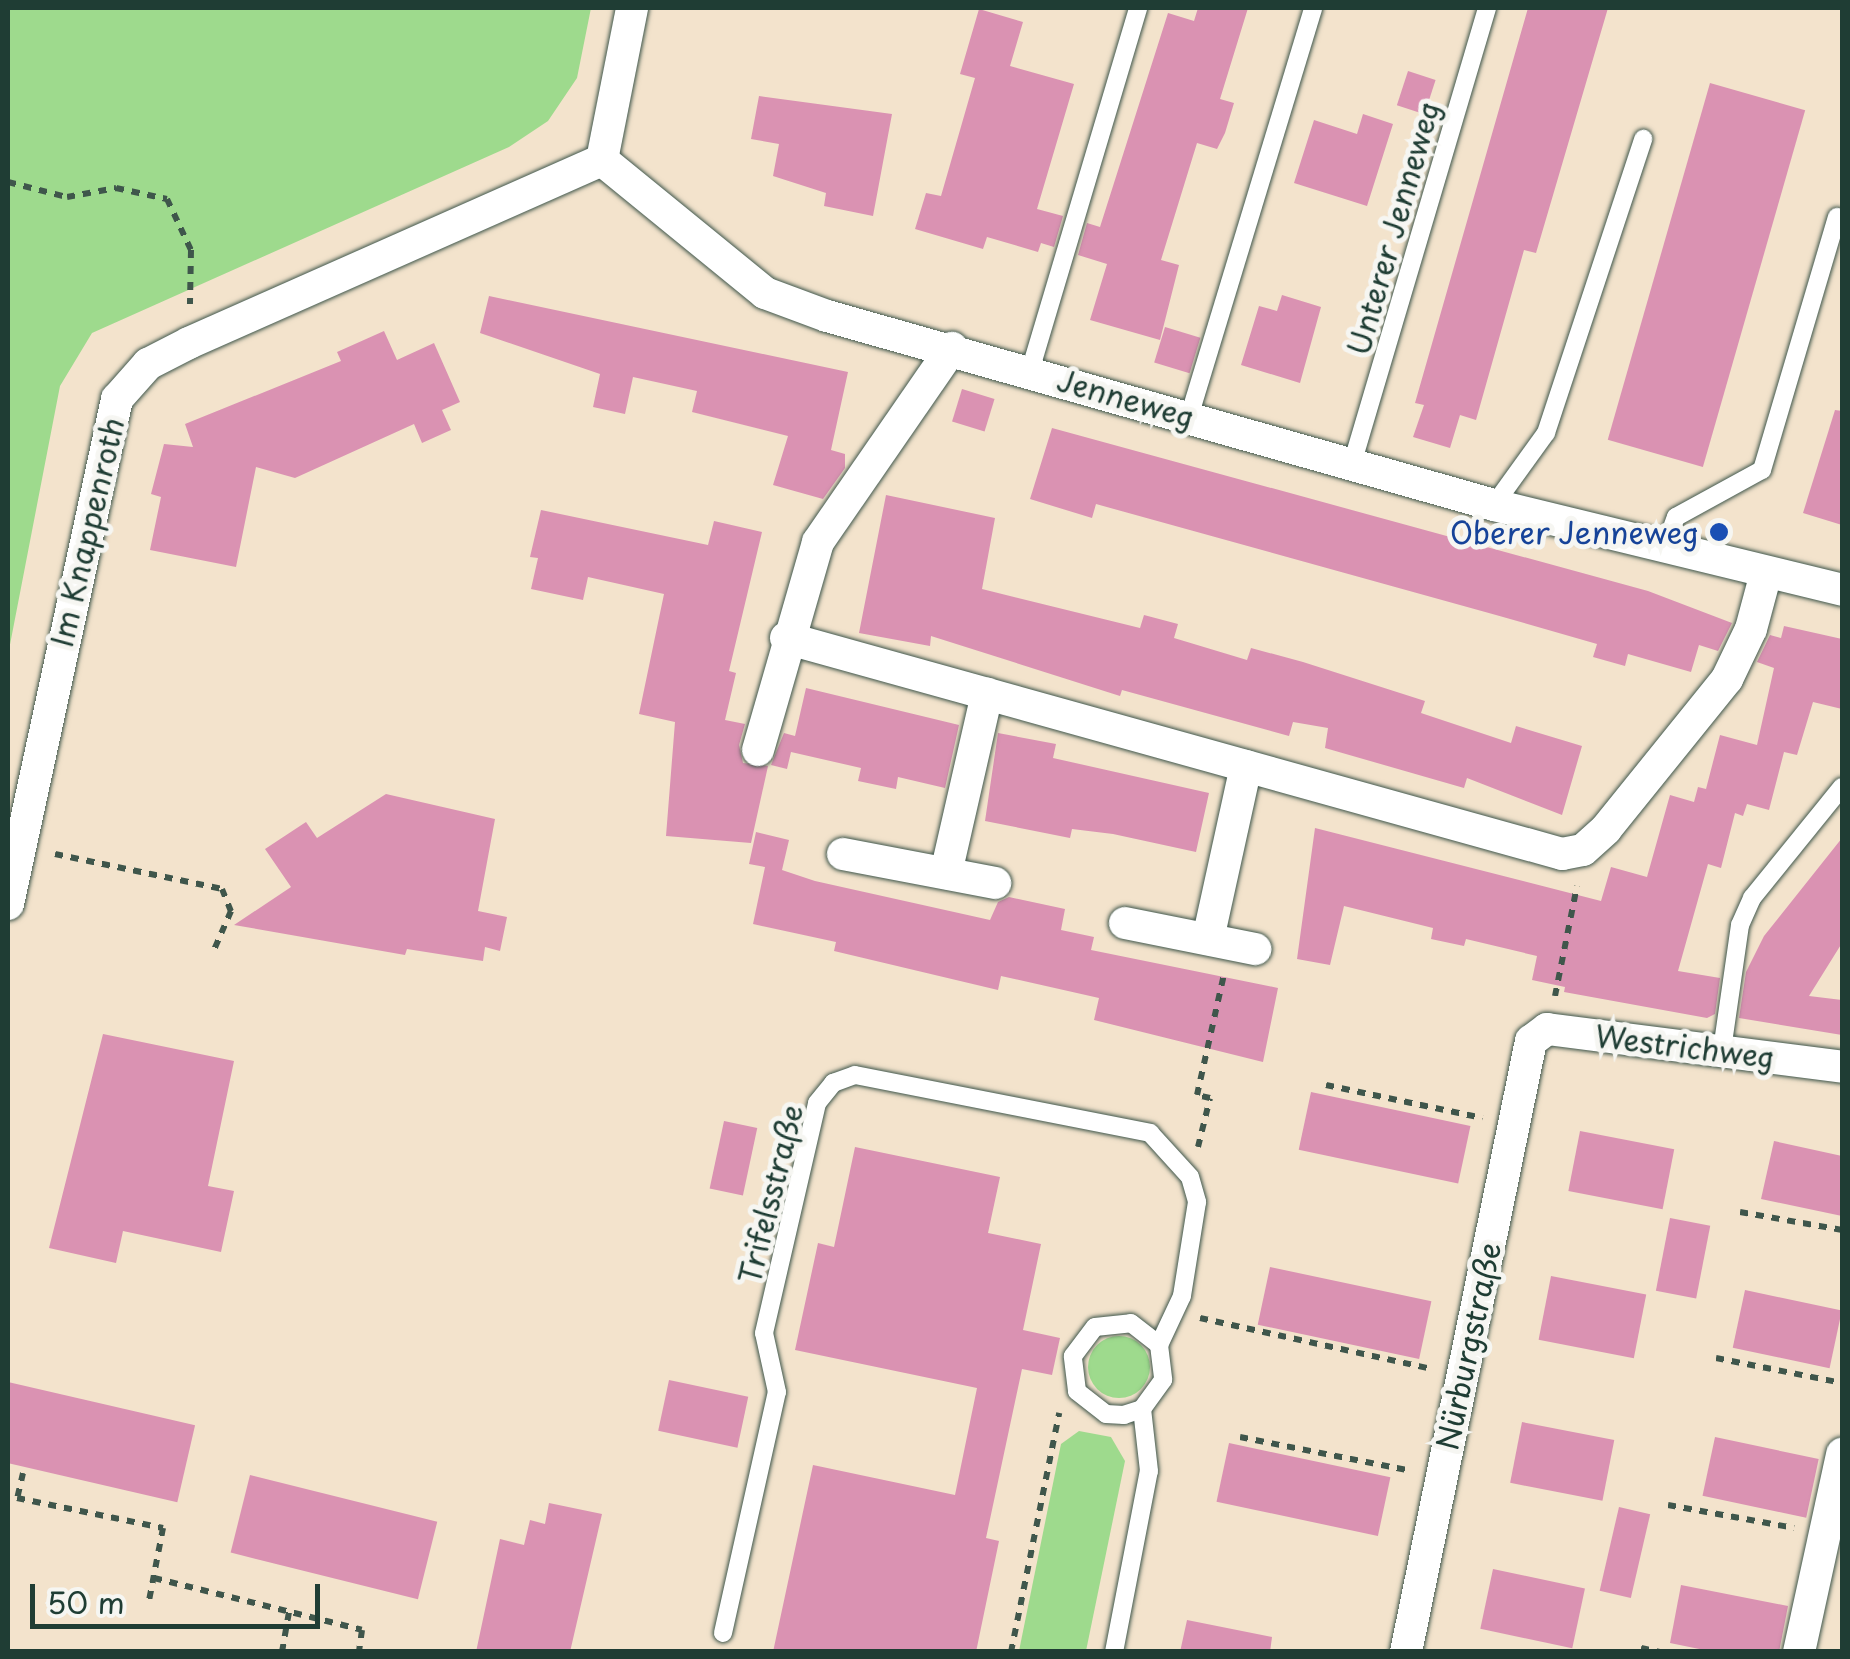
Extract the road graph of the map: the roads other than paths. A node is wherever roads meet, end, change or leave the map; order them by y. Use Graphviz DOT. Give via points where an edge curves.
graph roads {
  1 [pos="632,8"];
  2 [pos="1138,8"];
  3 [pos="1313,8"];
  4 [pos="1486,8"];
  5 [pos="1642,139"];
  6 [pos="602,160"];
  7 [pos="1837,217"];
  8 [pos="952,348"];
  9 [pos="1030,371"];
  10 [pos="1189,417"];
  11 [pos="1352,464"];
  12 [pos="1494,505"];
  13 [pos="1666,546"];
  14 [pos="1766,573"];
  15 [pos="1842,590"];
  16 [pos="786,638"];
  17 [pos="987,694"];
  18 [pos="758,750"];
  19 [pos="1246,766"];
  20 [pos="1842,787"];
  21 [pos="843,854"];
  22 [pos="946,873"];
  23 [pos="995,883"];
  24 [pos="8,904"];
  25 [pos="1125,923"];
  26 [pos="1531,1041"];
  27 [pos="1722,1050"];
  28 [pos="1842,1067"];
  29 [pos="1159,1345"];
  30 [pos="1142,1409"];
  31 [pos="1842,1454"];
  32 [pos="723,1633"];
  33 [pos="1114,1652"];
  34 [pos="1406,1652"];
  35 [pos="1799,1652"];
  1 -- 6 [label="street"];
  2 -- 9 [label="lane"];
  3 -- 10 [label="lane"];
  4 -- 11 [label="lane, Unterer Jenneweg"];
  5 -- 12 [label="lane" via="1546,433"];
  6 -- 8 [label="street, Jenneweg" via="765,294"];
  6 -- 24 [label="street, Im Knappenroth" via="189,343 148,364 117,399"];
  7 -- 13 [label="lane" via="1762,470 1676,517"];
  8 -- 9 [label="street, Jenneweg"];
  8 -- 16 [label="street" via="839,504 803,578"];
  9 -- 10 [label="street, Jenneweg"];
  10 -- 11 [label="street, Jenneweg"];
  11 -- 12 [label="street, Jenneweg"];
  12 -- 13 [label="street, Jenneweg"];
  13 -- 14 [label="street, Jenneweg"];
  14 -- 15 [label="street, Jenneweg"];
  14 -- 19 [label="street" via="1726,679 1584,850 1562,854"];
  16 -- 17 [label="street"];
  16 -- 18 [label="street"];
  17 -- 19 [label="street"];
  17 -- 22 [label="street"];
  19 -- 25 [label="street" via="1231,944"];
  20 -- 27 [label="lane" via="1746,912"];
  21 -- 22 [label="street"];
  22 -- 23 [label="street"];
  26 -- 27 [label="street, Westrichweg" via="1548,1029"];
  26 -- 34 [label="street, Nürburgstraße"];
  27 -- 28 [label="street, Westrichweg"];
  29 -- 30 [label="lane, Trifelsstraße" via="1163,1380"];
  29 -- 30 [label="lane" via="1147,1331 1112,1321 1081,1339 1071,1374 1077,1392 1106,1414"];
  29 -- 32 [label="lane, Trifelsstraße" via="1191,1261 1197,1202 1190,1178 1150,1133 855,1075 834,1083 818,1103 764,1333 777,1392"];
  30 -- 33 [label="lane" via="1149,1471"];
  31 -- 35 [label="street"];
}
